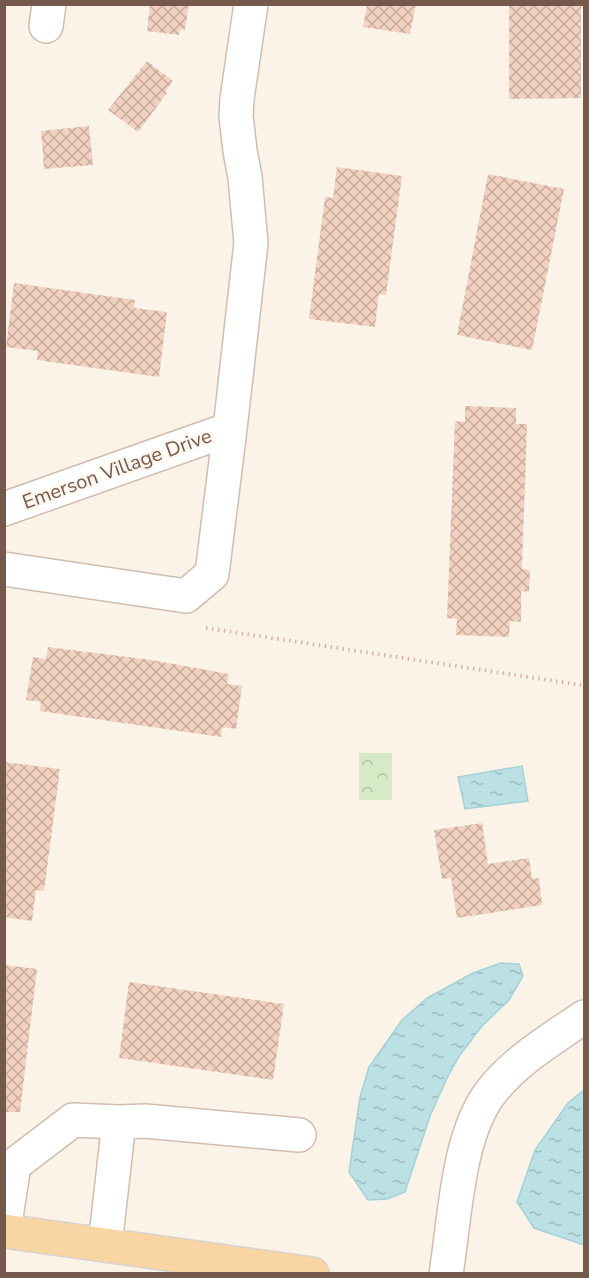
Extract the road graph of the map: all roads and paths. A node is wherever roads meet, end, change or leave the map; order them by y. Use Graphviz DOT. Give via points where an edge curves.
graph roads {
  1 [pos="251,4"];
  2 [pos="230,429"];
  3 [pos="4,509"];
  4 [pos="4,569"];
  5 [pos="206,628"];
  6 [pos="581,685"];
  7 [pos="585,1017"];
  8 [pos="119,1122"];
  9 [pos="299,1135"];
  10 [pos="4,1230"];
  11 [pos="105,1245"];
  12 [pos="312,1274"];
  13 [pos="446,1274"];
  1 -- 2 [label="street, Emerson Village Drive" via="236,116 251,243"];
  2 -- 3 [label="street, Emerson Village Drive"];
  2 -- 4 [label="street, Emerson Village Drive" via="212,574 186,596"];
  5 -- 6 [label="path"];
  7 -- 13 [label="street" via="523,1061 491,1092 476,1117 465,1144"];
  8 -- 9 [label="street" via="145,1120"];
  8 -- 10 [label="street" via="73,1120 14,1165"];
  8 -- 11 [label="street"];
  10 -- 11 [label="main road"];
  11 -- 12 [label="main road"];
}
